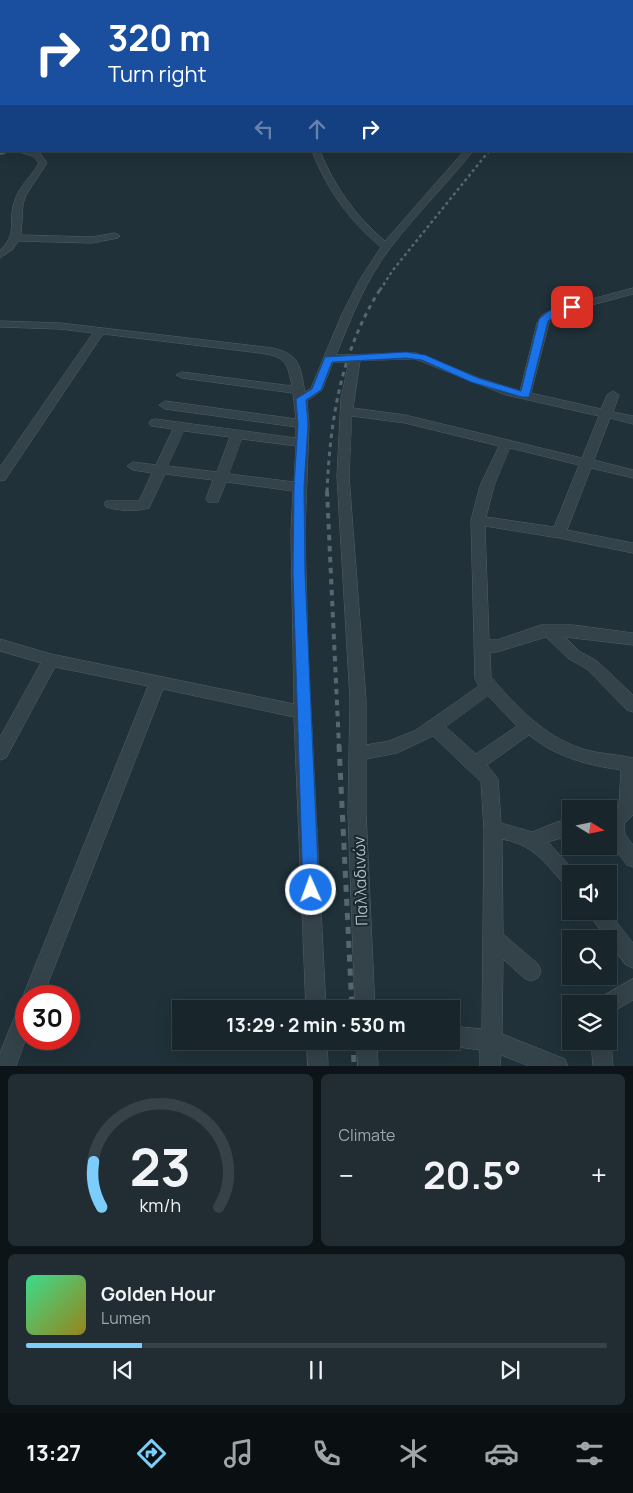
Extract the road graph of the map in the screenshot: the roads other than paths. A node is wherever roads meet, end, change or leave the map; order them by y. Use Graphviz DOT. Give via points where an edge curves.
graph roads {
  1 [pos="25,152"];
  2 [pos="316,152"];
  3 [pos="468,152"];
  4 [pos="115,236"];
  5 [pos="16,238"];
  6 [pos="386,246"];
  7 [pos="0,255"];
  8 [pos="633,291"];
  9 [pos="0,324"];
  10 [pos="100,330"];
  11 [pos="355,358"];
  12 [pos="329,359"];
  13 [pos="182,375"];
  14 [pos="613,394"];
  15 [pos="300,395"];
  16 [pos="525,395"];
  17 [pos="165,405"];
  18 [pos="346,411"];
  19 [pos="606,414"];
  20 [pos="633,420"];
  21 [pos="155,423"];
  22 [pos="303,424"];
  23 [pos="180,427"];
  24 [pos="237,434"];
  25 [pos="302,443"];
  26 [pos="506,443"];
  27 [pos="587,463"];
  28 [pos="133,466"];
  29 [pos="161,469"];
  30 [pos="633,474"];
  31 [pos="0,477"];
  32 [pos="222,477"];
  33 [pos="299,487"];
  34 [pos="213,499"];
  35 [pos="111,504"];
  36 [pos="478,520"];
  37 [pos="558,533"];
  38 [pos="633,548"];
  39 [pos="550,631"];
  40 [pos="633,639"];
  41 [pos="0,646"];
  42 [pos="482,646"];
  43 [pos="51,660"];
  44 [pos="158,681"];
  45 [pos="489,686"];
  46 [pos="633,705"];
  47 [pos="304,712"];
  48 [pos="633,712"];
  49 [pos="633,718"];
  50 [pos="529,726"];
  51 [pos="435,727"];
  52 [pos="0,753"];
  53 [pos="357,754"];
  54 [pos="475,764"];
  55 [pos="632,765"];
  56 [pos="618,820"];
  57 [pos="562,829"];
  58 [pos="493,830"];
  59 [pos="618,839"];
  60 [pos="534,840"];
  61 [pos="633,859"];
  62 [pos="562,868"];
  63 [pos="603,920"];
  64 [pos="494,940"];
  65 [pos="633,958"];
  66 [pos="531,971"];
  67 [pos="37,985"];
  68 [pos="633,989"];
  69 [pos="617,999"];
  70 [pos="316,1000"];
  71 [pos="365,1000"];
  72 [pos="460,1037"];
  73 [pos="15,1041"];
  74 [pos="492,1041"];
  75 [pos="317,1050"];
  76 [pos="367,1050"];
  77 [pos="602,1050"];
  78 [pos="5,1066"];
  79 [pos="318,1066"];
  80 [pos="368,1066"];
  81 [pos="490,1066"];
  82 [pos="558,1066"];
  83 [pos="603,1066"];
  1 -- 5 [label="street" via="37,155 43,163 19,199"];
  2 -- 6 [label="street" via="335,188 364,226"];
  3 -- 6 [label="street"];
  4 -- 5 [label="street" via="92,240"];
  5 -- 7 [label="street"];
  6 -- 12 [label="street" via="355,298"];
  8 -- 16 [label="street" via="546,316"];
  9 -- 10 [label="street"];
  10 -- 15 [label="street" via="270,351 293,363"];
  10 -- 31 [label="street"];
  11 -- 12 [label="street"];
  11 -- 16 [label="street" via="416,356 475,380"];
  11 -- 18 [label="street, Παλλαδινών"];
  12 -- 15 [label="street" via="316,390"];
  13 -- 15 [label="street"];
  14 -- 19 [label="street"];
  15 -- 22 [label="street"];
  16 -- 19 [label="street"];
  17 -- 22 [label="street"];
  18 -- 26 [label="street" via="405,419"];
  18 -- 53 [label="street, Παλλαδινών" via="343,476 358,700"];
  19 -- 20 [label="street"];
  19 -- 27 [label="street"];
  21 -- 23 [label="street"];
  22 -- 25 [label="street"];
  23 -- 24 [label="street"];
  23 -- 29 [label="street"];
  24 -- 25 [label="street"];
  24 -- 32 [label="street"];
  25 -- 33 [label="street"];
  26 -- 27 [label="street"];
  26 -- 36 [label="street" via="487,486"];
  27 -- 30 [label="street"];
  27 -- 37 [label="street"];
  28 -- 29 [label="street"];
  29 -- 32 [label="street"];
  29 -- 35 [label="street" via="144,505"];
  32 -- 33 [label="street"];
  32 -- 34 [label="street"];
  33 -- 47 [label="street"];
  36 -- 37 [label="street"];
  36 -- 42 [label="street"];
  37 -- 38 [label="street"];
  39 -- 40 [label="street"];
  39 -- 42 [label="street" via="533,633 496,646"];
  39 -- 46 [label="street" via="574,655 592,665"];
  41 -- 43 [label="street"];
  42 -- 45 [label="street" via="482,675"];
  43 -- 44 [label="street"];
  43 -- 52 [label="street"];
  44 -- 47 [label="street"];
  44 -- 67 [label="street"];
  45 -- 50 [label="street"];
  45 -- 51 [label="street"];
  47 -- 70 [label="street"];
  48 -- 49 [label="street"];
  50 -- 54 [label="street"];
  50 -- 55 [label="street" via="543,738 577,754"];
  51 -- 53 [label="street" via="401,745"];
  51 -- 54 [label="street"];
  53 -- 71 [label="street, Παλλαδινών"];
  54 -- 58 [label="street" via="489,779"];
  55 -- 56 [label="street" via="628,807"];
  57 -- 60 [label="street"];
  58 -- 60 [label="street" via="513,832"];
  58 -- 64 [label="street"];
  59 -- 61 [label="street"];
  60 -- 62 [label="street" via="549,851"];
  63 -- 65 [label="street"];
  64 -- 66 [label="street"];
  64 -- 74 [label="street"];
  68 -- 69 [label="street"];
  72 -- 74 [label="street"];
  73 -- 78 [label="street"];
  74 -- 81 [label="street"];
  74 -- 82 [label="street"];
  75 -- 79 [label="street"];
  76 -- 80 [label="street"];
  77 -- 83 [label="street"];
}
